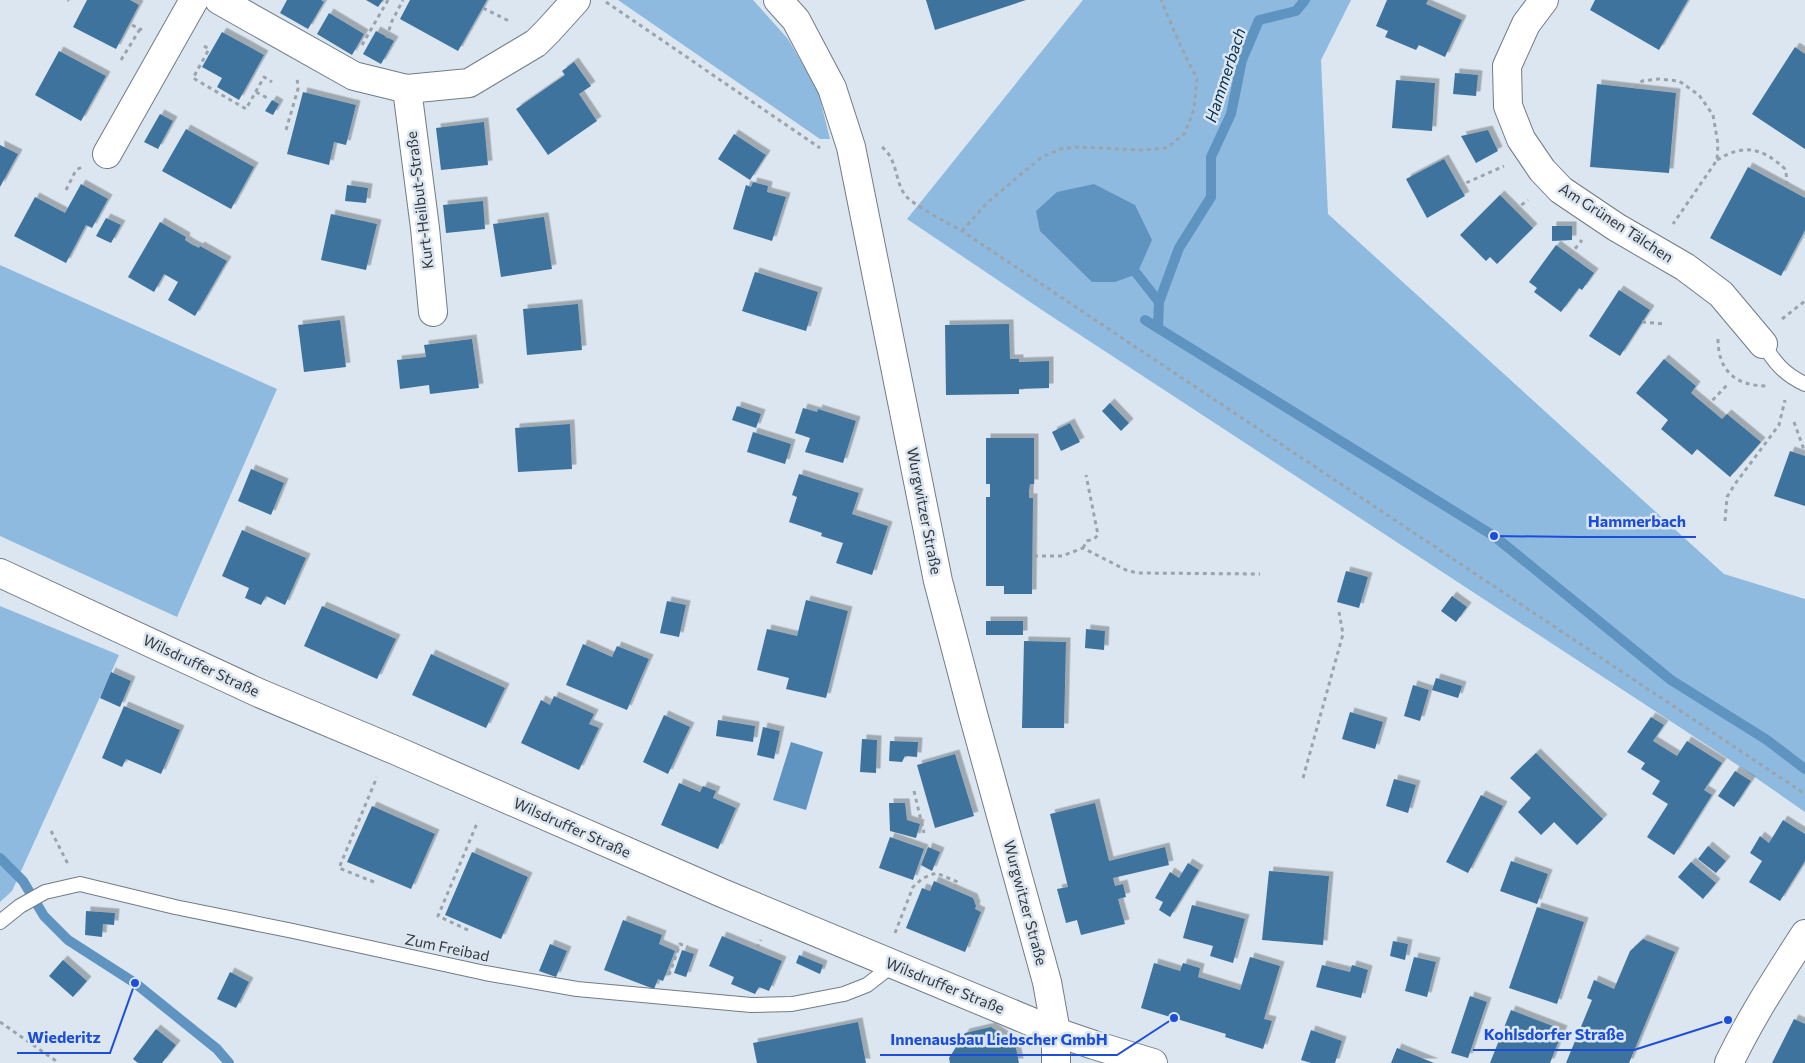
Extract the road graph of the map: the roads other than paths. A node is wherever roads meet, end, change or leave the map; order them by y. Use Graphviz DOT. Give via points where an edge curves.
graph roads {
  1 [pos="194,0"];
  2 [pos="219,0"];
  3 [pos="576,0"];
  4 [pos="778,0"];
  5 [pos="1544,0"];
  6 [pos="407,89"];
  7 [pos="107,154"];
  8 [pos="432,312"];
  9 [pos="1762,344"];
  10 [pos="1805,384"];
  11 [pos="0,573"];
  12 [pos="0,922"];
  13 [pos="1805,934"];
  14 [pos="894,964"];
  15 [pos="1056,1032"];
  16 [pos="1056,1063"];
  17 [pos="1153,1063"];
  18 [pos="1729,1063"];
  1 -- 7 [label="street"];
  2 -- 6 [label="street" via="354,76"];
  3 -- 6 [label="street" via="536,42 469,83"];
  4 -- 15 [label="street, Wurgwitzer Straße" via="796,20 825,73 851,147 938,581 1047,982"];
  5 -- 9 [label="street, Am Grünen Tälchen" via="1526,24 1507,66 1508,106 1521,139 1542,170 1561,190 1686,267 1722,294"];
  6 -- 8 [label="street, Kurt-Heilbut-Straße"];
  9 -- 10 [label="lane, Am Grünen Tälchen" via="1790,377"];
  11 -- 14 [label="street, Wilsdruffer Straße" via="259,693 722,894"];
  12 -- 14 [label="lane, Zum Freibad" via="45,892 80,884 485,973 577,989 751,1004 792,1004 844,994 867,986"];
  13 -- 18 [label="street" via="1775,979"];
  14 -- 15 [label="street, Wilsdruffer Straße"];
  15 -- 16 [label="street, Wurgwitzer Straße"];
  15 -- 17 [label="street, Wilsdruffer Straße"];
}
